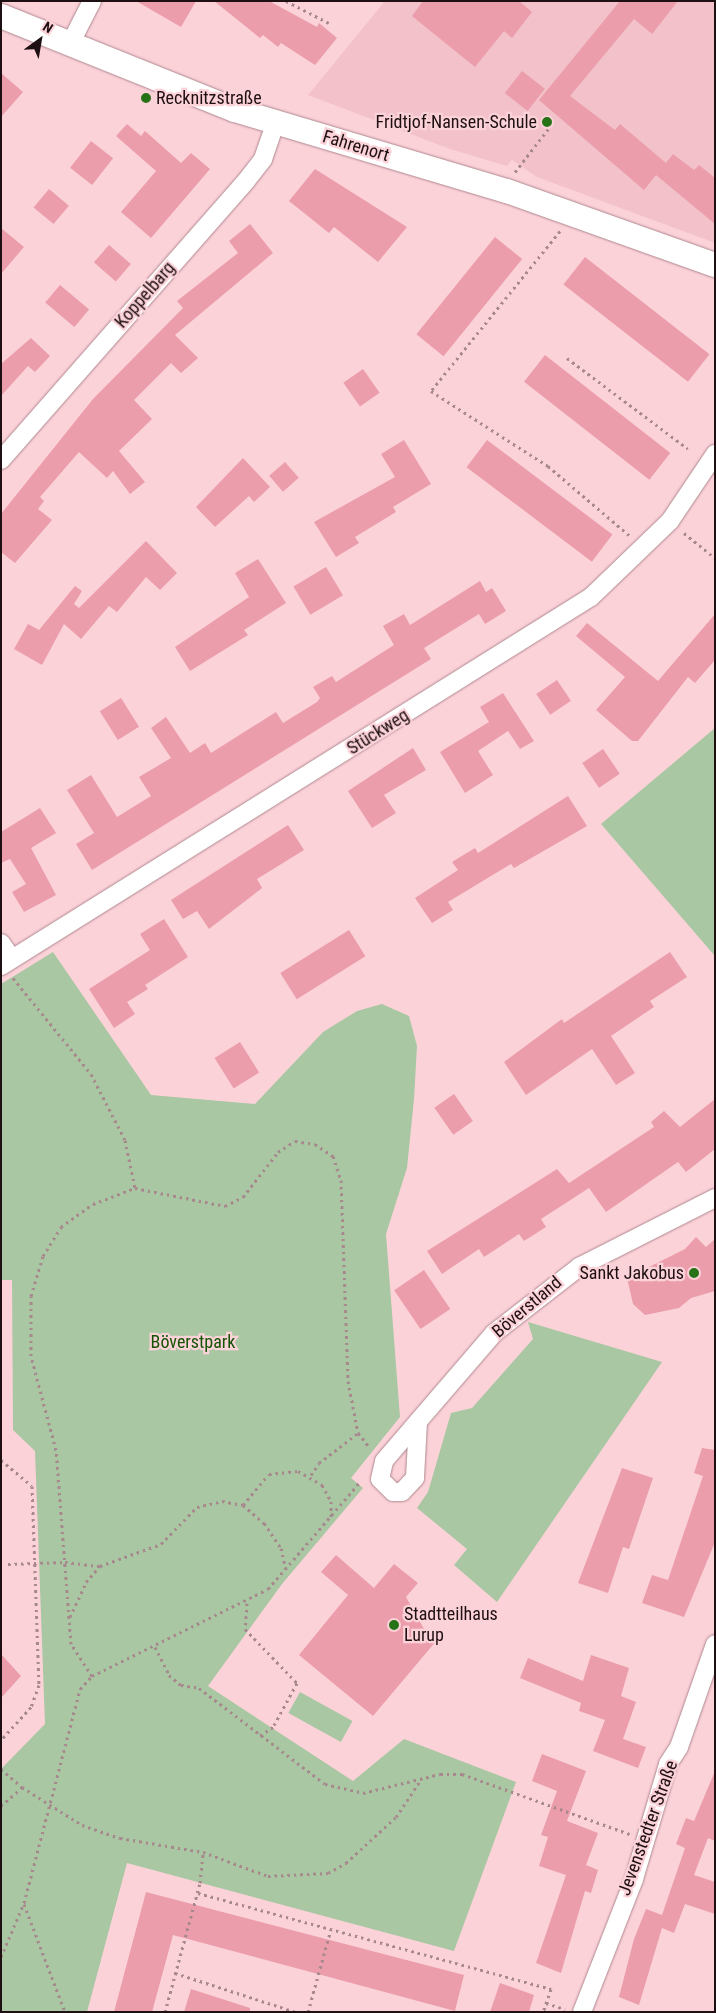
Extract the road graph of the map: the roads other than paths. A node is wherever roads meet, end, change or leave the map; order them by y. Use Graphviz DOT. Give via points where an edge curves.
graph roads {
  1 [pos="92,1"];
  2 [pos="1,16"];
  3 [pos="69,46"];
  4 [pos="276,122"];
  5 [pos="715,265"];
  6 [pos="715,454"];
  7 [pos="1,460"];
  8 [pos="1,943"];
  9 [pos="8,966"];
  10 [pos="715,1198"];
  11 [pos="418,1422"];
  12 [pos="715,1644"];
  13 [pos="575,2011"];
  1 -- 3 [label="street"];
  2 -- 3 [label="street, Fahrenort"];
  3 -- 4 [label="street, Fahrenort"];
  4 -- 5 [label="street, Fahrenort" via="507,191"];
  4 -- 7 [label="street, Koppelbarg" via="263,159 246,181"];
  6 -- 9 [label="street, Stückweg" via="670,522 591,597"];
  8 -- 9 [label="street"];
  10 -- 11 [label="street, Böverstland" via="554,1282 494,1333"];
  12 -- 13 [label="street, Jevenstedter Straße" via="645,1840"];
}
